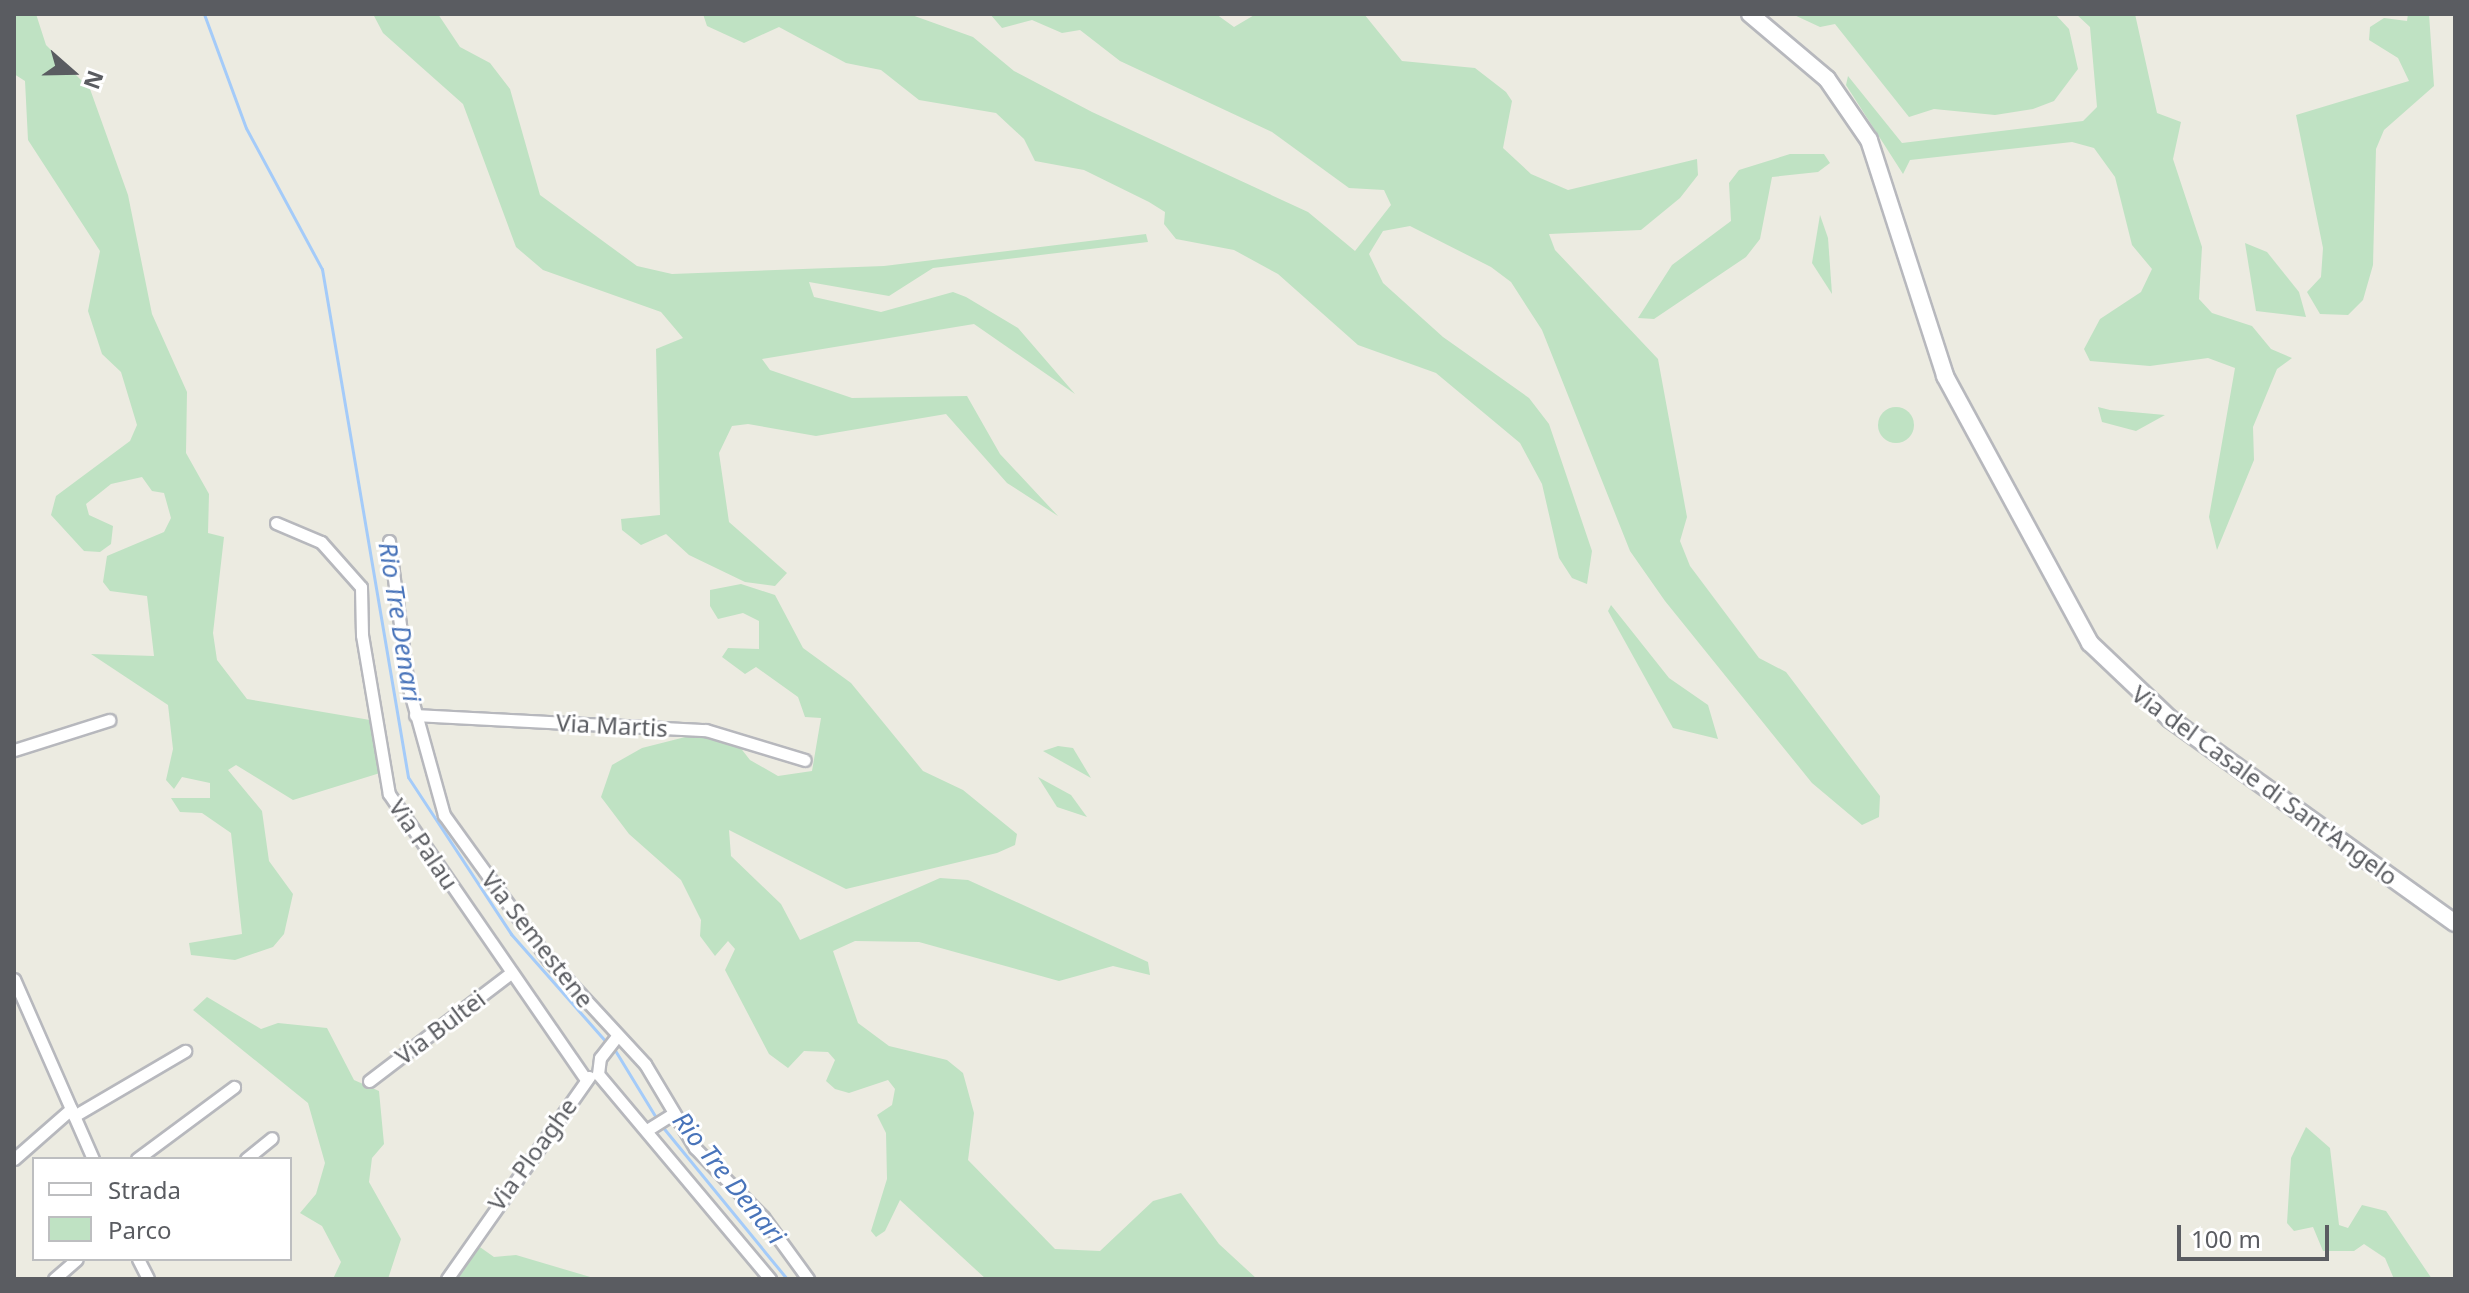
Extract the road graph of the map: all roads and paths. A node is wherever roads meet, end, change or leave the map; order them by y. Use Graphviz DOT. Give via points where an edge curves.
graph roads {
  1 [pos="1750,14"];
  2 [pos="276,523"];
  3 [pos="389,541"];
  4 [pos="415,715"];
  5 [pos="109,720"];
  6 [pos="14,750"];
  7 [pos="805,760"];
  8 [pos="2455,923"];
  9 [pos="511,973"];
  10 [pos="14,979"];
  11 [pos="617,1036"];
  12 [pos="185,1051"];
  13 [pos="598,1074"];
  14 [pos="586,1080"];
  15 [pos="369,1081"];
  16 [pos="234,1087"];
  17 [pos="73,1112"];
  18 [pos="671,1115"];
  19 [pos="647,1130"];
  20 [pos="272,1138"];
  21 [pos="92,1157"];
  22 [pos="140,1157"];
  23 [pos="248,1157"];
  24 [pos="14,1159"];
  25 [pos="75,1261"];
  26 [pos="139,1261"];
  27 [pos="54,1279"];
  28 [pos="148,1279"];
  29 [pos="447,1279"];
  30 [pos="770,1279"];
  31 [pos="808,1279"];
  1 -- 8 [label="main road, Via del Casale di Sant'Angelo" via="1827,79 1862,126 1890,189 1945,376 2099,655 2170,719"];
  2 -- 9 [label="street, Via Palau" via="321,542 361,587 362,635 389,794"];
  3 -- 4 [label="street, Via Semestene"];
  4 -- 7 [label="street, Via Martis" via="706,730"];
  4 -- 11 [label="street, Via Semestene" via="444,815 548,959"];
  5 -- 6 [label="street"];
  9 -- 14 [label="street, Via Palau"];
  9 -- 15 [label="street, Via Bultei"];
  10 -- 17 [label="street"];
  11 -- 13 [label="street" via="600,1058"];
  11 -- 18 [label="street, Via Semestene" via="645,1064"];
  12 -- 17 [label="street"];
  13 -- 14 [label="street, Via Ploaghe"];
  13 -- 19 [label="street"];
  14 -- 29 [label="street, Via Ploaghe"];
  16 -- 22 [label="street"];
  17 -- 21 [label="street"];
  17 -- 24 [label="street"];
  18 -- 19 [label="street"];
  18 -- 31 [label="street, Via Semestene"];
  19 -- 30 [label="street"];
  20 -- 23 [label="street"];
  25 -- 27 [label="street"];
  26 -- 28 [label="street"];
}
